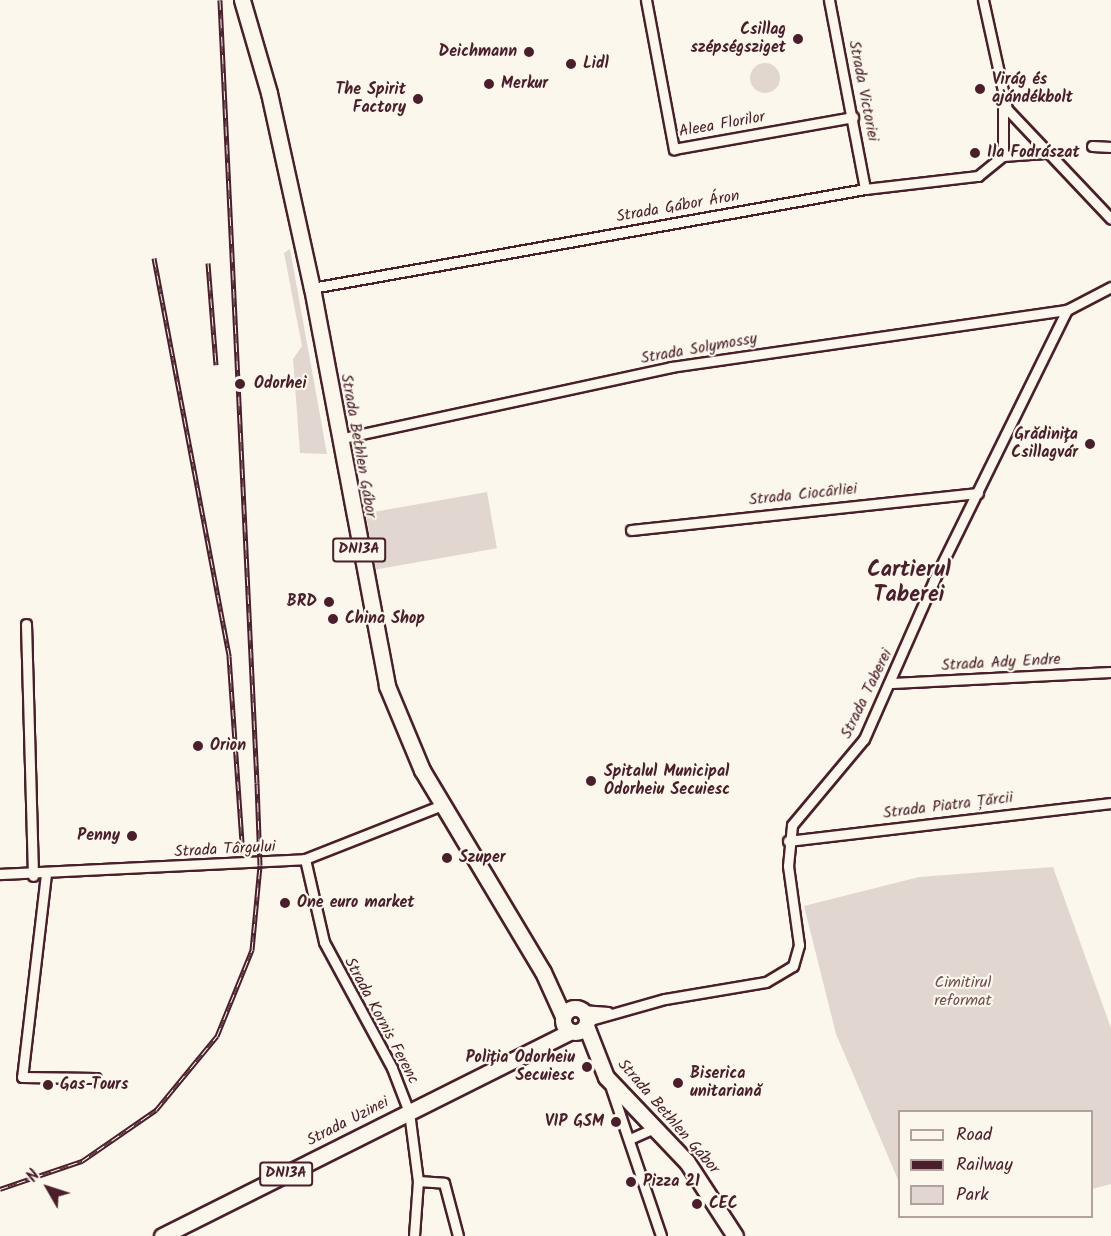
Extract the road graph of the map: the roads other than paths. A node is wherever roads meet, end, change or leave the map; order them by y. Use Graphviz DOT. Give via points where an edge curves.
graph roads {
  1 [pos="242,0"];
  2 [pos="646,0"];
  3 [pos="829,0"];
  4 [pos="983,0"];
  5 [pos="1002,99"];
  6 [pos="853,117"];
  7 [pos="1092,146"];
  8 [pos="1111,147"];
  9 [pos="1045,153"];
  10 [pos="1004,156"];
  11 [pos="865,189"];
  12 [pos="1111,219"];
  13 [pos="1111,287"];
  14 [pos="312,288"];
  15 [pos="1067,310"];
  16 [pos="339,439"];
  17 [pos="978,493"];
  18 [pos="631,530"];
  19 [pos="26,624"];
  20 [pos="1111,672"];
  21 [pos="892,683"];
  22 [pos="1111,803"];
  23 [pos="442,805"];
  24 [pos="788,841"];
  25 [pos="305,859"];
  26 [pos="0,874"];
  27 [pos="46,874"];
  28 [pos="33,876"];
  29 [pos="575,1020"];
  30 [pos="606,1077"];
  31 [pos="96,1078"];
  32 [pos="409,1112"];
  33 [pos="654,1128"];
  34 [pos="632,1138"];
  35 [pos="418,1181"];
  36 [pos="162,1236"];
  37 [pos="414,1236"];
  38 [pos="458,1236"];
  39 [pos="661,1236"];
  40 [pos="735,1236"];
  1 -- 14 [label="main road, Strada Bethlen Gábor / DN13A" via="269,93"];
  2 -- 6 [label="street, Aleea Florilor" via="674,149"];
  3 -- 6 [label="street, Strada Victoriei"];
  4 -- 5 [label="street"];
  5 -- 9 [label="street"];
  5 -- 10 [label="street"];
  6 -- 11 [label="street, Strada Victoriei"];
  7 -- 8 [label="street"];
  9 -- 10 [label="street"];
  9 -- 12 [label="street"];
  10 -- 11 [label="street, Strada Gábor Áron" via="978,176"];
  11 -- 14 [label="street, Strada Gábor Áron"];
  13 -- 15 [label="street"];
  14 -- 16 [label="main road, Strada Bethlen Gábor / DN13A"];
  15 -- 16 [label="street, Strada Solymossy" via="671,367"];
  15 -- 17 [label="street, Strada Taberei"];
  16 -- 23 [label="main road, Strada Bethlen Gábor / DN13A" via="382,671 404,732"];
  17 -- 18 [label="street, Strada Ciocârliei"];
  17 -- 21 [label="street, Strada Taberei" via="934,580"];
  19 -- 28 [label="street"];
  20 -- 21 [label="street, Strada Ady Endre"];
  21 -- 24 [label="street, Strada Taberei" via="858,748 801,810"];
  22 -- 24 [label="street, Strada Piatra Țărcii"];
  23 -- 25 [label="street, Strada Târgului"];
  23 -- 29 [label="main road, Strada Bethlen Gábor / DN13A"];
  24 -- 29 [label="street, Strada Taberei" via="799,945 787,972 766,982"];
  25 -- 27 [label="street, Strada Târgului"];
  25 -- 32 [label="street, Strada Kornis Ferenc" via="324,942 387,1058"];
  26 -- 28 [label="street, Strada Târgului"];
  27 -- 28 [label="street, Strada Târgului"];
  27 -- 31 [label="street" via="22,1077"];
  29 -- 30 [label="main road, Strada Bethlen Gábor / DN13A"];
  29 -- 32 [label="main road, Strada Uzinei / DN13A"];
  30 -- 33 [label="main road, Strada Bethlen Gábor / DN13A"];
  30 -- 34 [label="street"];
  32 -- 35 [label="street, Strada Kornis Ferenc"];
  32 -- 36 [label="main road, Strada Uzinei / DN13A"];
  33 -- 34 [label="street"];
  33 -- 40 [label="main road, Strada Bethlen Gábor / DN13A" via="706,1187"];
  34 -- 39 [label="street"];
  35 -- 37 [label="street, Strada Kornis Ferenc"];
  35 -- 38 [label="street" via="444,1183"];
}
